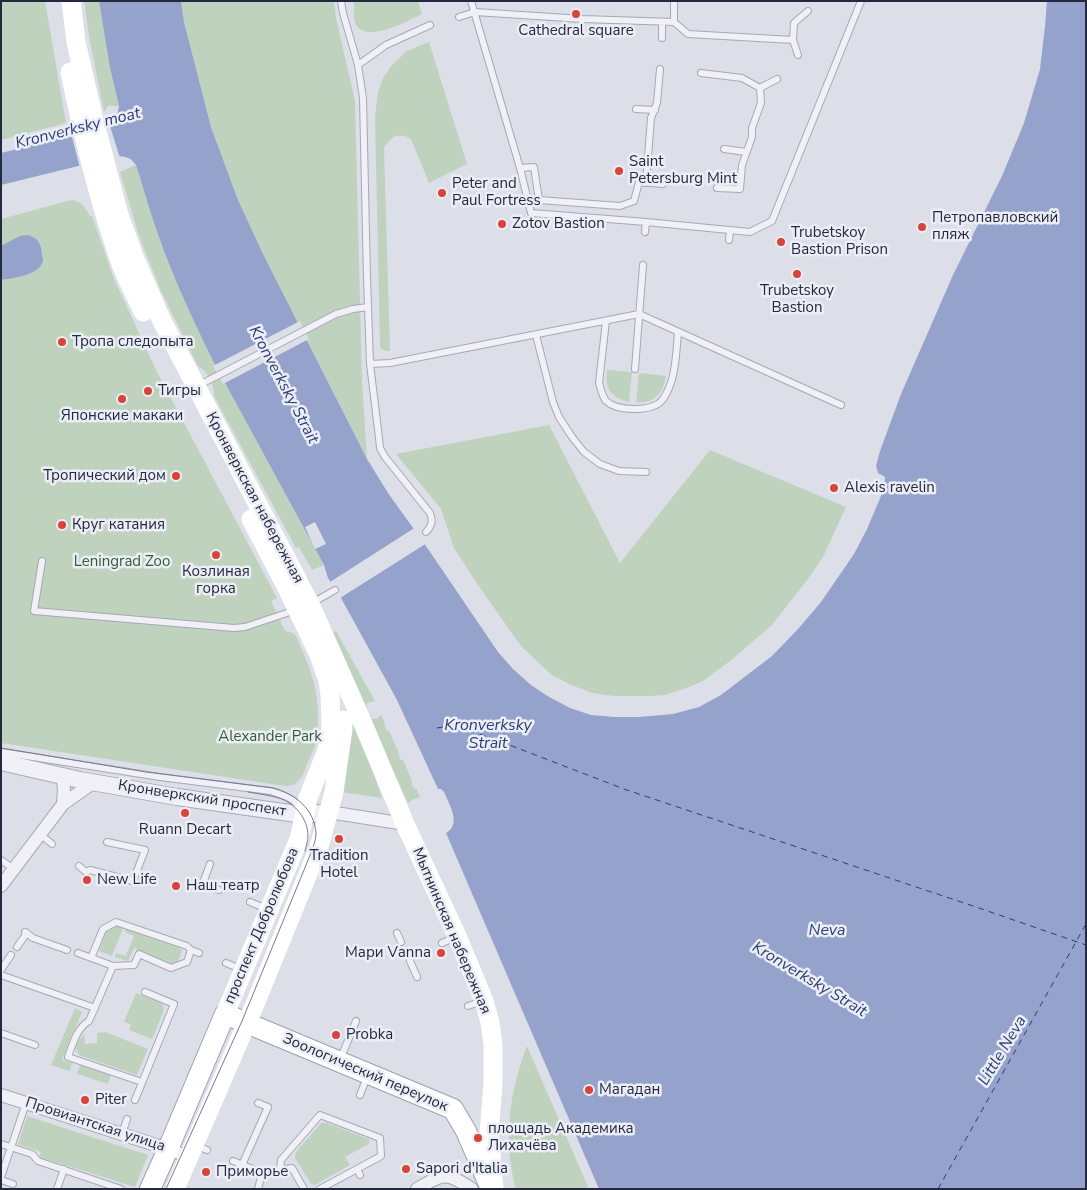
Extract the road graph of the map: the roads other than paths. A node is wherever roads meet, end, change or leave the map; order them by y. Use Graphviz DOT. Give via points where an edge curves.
graph roads {
  1 [pos="59,1"];
  2 [pos="71,1"];
  3 [pos="342,1"];
  4 [pos="471,1"];
  5 [pos="674,1"];
  6 [pos="861,1"];
  7 [pos="808,11"];
  8 [pos="475,12"];
  9 [pos="458,17"];
  10 [pos="662,22"];
  11 [pos="674,22"];
  12 [pos="430,25"];
  13 [pos="662,38"];
  14 [pos="793,40"];
  15 [pos="798,55"];
  16 [pos="358,65"];
  17 [pos="660,69"];
  18 [pos="701,73"];
  19 [pos="777,79"];
  20 [pos="760,88"];
  21 [pos="636,109"];
  22 [pos="655,110"];
  23 [pos="86,118"];
  24 [pos="724,149"];
  25 [pos="746,152"];
  26 [pos="635,160"];
  27 [pos="648,160"];
  28 [pos="520,168"];
  29 [pos="646,183"];
  30 [pos="663,184"];
  31 [pos="717,188"];
  32 [pos="781,200"];
  33 [pos="789,204"];
  34 [pos="646,222"];
  35 [pos="730,230"];
  36 [pos="645,232"];
  37 [pos="729,240"];
  38 [pos="643,265"];
  39 [pos="368,307"];
  40 [pos="639,314"];
  41 [pos="606,321"];
  42 [pos="678,332"];
  43 [pos="536,335"];
  44 [pos="370,364"];
  45 [pos="635,369"];
  46 [pos="196,387"];
  47 [pos="841,405"];
  48 [pos="646,472"];
  49 [pos="426,532"];
  50 [pos="42,561"];
  51 [pos="334,590"];
  52 [pos="304,607"];
  53 [pos="319,655"];
  54 [pos="340,671"];
  55 [pos="1,752"];
  56 [pos="1,762"];
  57 [pos="62,776"];
  58 [pos="94,782"];
  59 [pos="63,804"];
  60 [pos="329,812"];
  61 [pos="304,815"];
  62 [pos="405,824"];
  63 [pos="40,834"];
  64 [pos="107,842"];
  65 [pos="52,844"];
  66 [pos="1,860"];
  67 [pos="210,864"];
  68 [pos="79,866"];
  69 [pos="14,869"];
  70 [pos="1,886"];
  71 [pos="219,890"];
  72 [pos="250,902"];
  73 [pos="269,910"];
  74 [pos="397,933"];
  75 [pos="401,942"];
  76 [pos="17,946"];
  77 [pos="66,950"];
  78 [pos="191,950"];
  79 [pos="78,953"];
  80 [pos="199,953"];
  81 [pos="11,955"];
  82 [pos="91,958"];
  83 [pos="410,961"];
  84 [pos="226,963"];
  85 [pos="113,966"];
  86 [pos="1,970"];
  87 [pos="244,970"];
  88 [pos="1,975"];
  89 [pos="417,977"];
  90 [pos="145,992"];
  91 [pos="95,1008"];
  92 [pos="225,1014"];
  93 [pos="356,1021"];
  94 [pos="247,1023"];
  95 [pos="1,1033"];
  96 [pos="35,1045"];
  97 [pos="339,1062"];
  98 [pos="369,1074"];
  99 [pos="142,1082"];
  100 [pos="360,1094"];
  101 [pos="1,1095"];
  102 [pos="135,1100"];
  103 [pos="26,1103"];
  104 [pos="258,1103"];
  105 [pos="127,1119"];
  106 [pos="122,1134"];
  107 [pos="1,1144"];
  108 [pos="11,1147"];
  109 [pos="168,1149"];
  110 [pos="197,1151"];
  111 [pos="233,1161"];
  112 [pos="242,1165"];
  113 [pos="64,1169"];
  114 [pos="280,1170"];
  115 [pos="262,1173"];
  116 [pos="1,1179"];
  117 [pos="13,1184"];
  118 [pos="57,1189"];
  119 [pos="121,1189"];
  120 [pos="150,1189"];
  121 [pos="175,1189"];
  122 [pos="258,1189"];
  123 [pos="304,1189"];
  124 [pos="320,1189"];
  125 [pos="418,1189"];
  126 [pos="472,1189"];
  127 [pos="492,1189"];
  1 -- 23 [label="main road" via="64,44"];
  2 -- 23 [label="main road"];
  3 -- 16 [label="lane"];
  4 -- 8 [label="lane"];
  5 -- 11 [label="lane"];
  6 -- 32 [label="lane"];
  7 -- 14 [label="lane" via="794,23"];
  8 -- 9 [label="lane"];
  8 -- 10 [label="lane"];
  8 -- 28 [label="lane"];
  10 -- 11 [label="lane"];
  10 -- 13 [label="lane"];
  11 -- 14 [label="lane" via="688,34"];
  12 -- 16 [label="lane" via="386,45"];
  14 -- 15 [label="lane"];
  16 -- 39 [label="lane" via="363,98"];
  17 -- 22 [label="lane"];
  18 -- 20 [label="lane" via="742,78"];
  19 -- 20 [label="lane"];
  20 -- 25 [label="lane" via="761,103"];
  21 -- 22 [label="lane"];
  22 -- 27 [label="lane" via="651,118"];
  23 -- 46 [label="main road, Кронверкская набережная" via="122,264 150,328"];
  24 -- 25 [label="lane"];
  25 -- 31 [label="lane" via="740,189"];
  26 -- 27 [label="lane"];
  27 -- 29 [label="lane"];
  28 -- 29 [label="lane" via="534,167 539,200 620,206 634,201 639,182"];
  28 -- 34 [label="lane" via="531,213"];
  29 -- 30 [label="lane"];
  32 -- 33 [label="lane"];
  32 -- 35 [label="lane" via="772,222 750,232"];
  34 -- 35 [label="lane"];
  34 -- 36 [label="lane"];
  35 -- 37 [label="lane"];
  38 -- 40 [label="lane"];
  39 -- 44 [label="lane"];
  39 -- 46 [label="lane" via="336,314"];
  40 -- 41 [label="lane"];
  40 -- 42 [label="lane"];
  40 -- 45 [label="lane"];
  41 -- 42 [label="lane" via="599,383 606,400 620,407 644,409 662,401 673,378"];
  41 -- 43 [label="lane"];
  42 -- 47 [label="lane"];
  43 -- 44 [label="lane"];
  43 -- 48 [label="lane" via="559,417 584,452 600,464 619,471"];
  44 -- 49 [label="lane" via="380,448 430,514 432,524"];
  46 -- 52 [label="main road, Кронверкская набережная"];
  50 -- 52 [label="lane" via="34,612 234,628"];
  51 -- 52 [label="lane"];
  52 -- 53 [label="main road, Кронверкская набережная"];
  52 -- 54 [label="main road, Кронверкская набережная"];
  53 -- 61 [label="main road, проспект Добролюбова" via="328,681 331,727 327,750"];
  54 -- 60 [label="main road, проспект Добролюбова" via="344,729"];
  54 -- 62 [label="main road, Кронверкская набережная"];
  55 -- 61 [label="lane" via="281,794 299,805"];
  56 -- 57 [label="street, Кронверкский проспект"];
  57 -- 58 [label="street, Кронверкский проспект"];
  57 -- 59 [label="street"];
  58 -- 59 [label="street"];
  58 -- 61 [label="street, Кронверкский проспект"];
  59 -- 63 [label="street"];
  60 -- 61 [label="street, Кронверкский проспект"];
  60 -- 62 [label="street, Кронверкский проспект"];
  60 -- 94 [label="main road, проспект Добролюбова" via="309,882"];
  61 -- 73 [label="main road, проспект Добролюбова" via="299,839"];
  62 -- 127 [label="main road, Мытнинская набережная" via="476,1003 490,1022 493,1045"];
  63 -- 65 [label="lane"];
  63 -- 69 [label="street"];
  64 -- 68 [label="lane" via="145,850 133,881 90,870 86,872"];
  66 -- 69 [label="lane"];
  67 -- 71 [label="lane" via="202,883"];
  69 -- 70 [label="street"];
  72 -- 73 [label="lane"];
  73 -- 87 [label="main road, проспект Добролюбова"];
  74 -- 75 [label="lane"];
  76 -- 77 [label="lane" via="26,932 32,938"];
  78 -- 80 [label="lane"];
  78 -- 82 [label="lane" via="116,922 103,929"];
  78 -- 85 [label="lane" via="187,962 171,968 139,954 134,965"];
  79 -- 82 [label="lane"];
  81 -- 86 [label="lane"];
  82 -- 85 [label="lane"];
  83 -- 89 [label="lane"];
  84 -- 87 [label="lane"];
  85 -- 91 [label="lane"];
  87 -- 92 [label="main road, проспект Добролюбова"];
  88 -- 91 [label="lane"];
  90 -- 99 [label="lane" via="174,1004"];
  91 -- 99 [label="lane" via="90,1020 76,1035 68,1057"];
  92 -- 94 [label="main road, Зоологический переулок"];
  92 -- 109 [label="main road, проспект Добролюбова"];
  93 -- 97 [label="lane"];
  94 -- 97 [label="main road, Зоологический переулок"];
  94 -- 110 [label="main road, проспект Добролюбова"];
  95 -- 96 [label="lane"];
  97 -- 98 [label="main road, Зоологический переулок"];
  98 -- 100 [label="lane"];
  98 -- 127 [label="main road, Зоологический переулок" via="453,1109"];
  99 -- 102 [label="lane"];
  101 -- 103 [label="street, Провиантская улица"];
  103 -- 106 [label="street, Провиантская улица"];
  103 -- 108 [label="lane"];
  104 -- 112 [label="lane" via="268,1107"];
  105 -- 106 [label="lane"];
  106 -- 109 [label="street, Провиантская улица"];
  107 -- 108 [label="lane"];
  108 -- 113 [label="lane" via="32,1154 38,1161"];
  108 -- 116 [label="lane"];
  109 -- 110 [label="street, Провиантская улица"];
  109 -- 120 [label="main road, проспект Добролюбова"];
  110 -- 121 [label="main road, проспект Добролюбова"];
  111 -- 112 [label="lane"];
  112 -- 115 [label="lane"];
  113 -- 118 [label="lane"];
  113 -- 119 [label="lane"];
  114 -- 115 [label="lane"];
  114 -- 123 [label="lane" via="292,1168"];
  114 -- 124 [label="lane" via="281,1160 320,1115 380,1138 380,1156 358,1172"];
  115 -- 122 [label="lane"];
  116 -- 117 [label="lane"];
  125 -- 126 [label="street" via="436,1177 446,1176"];
}
